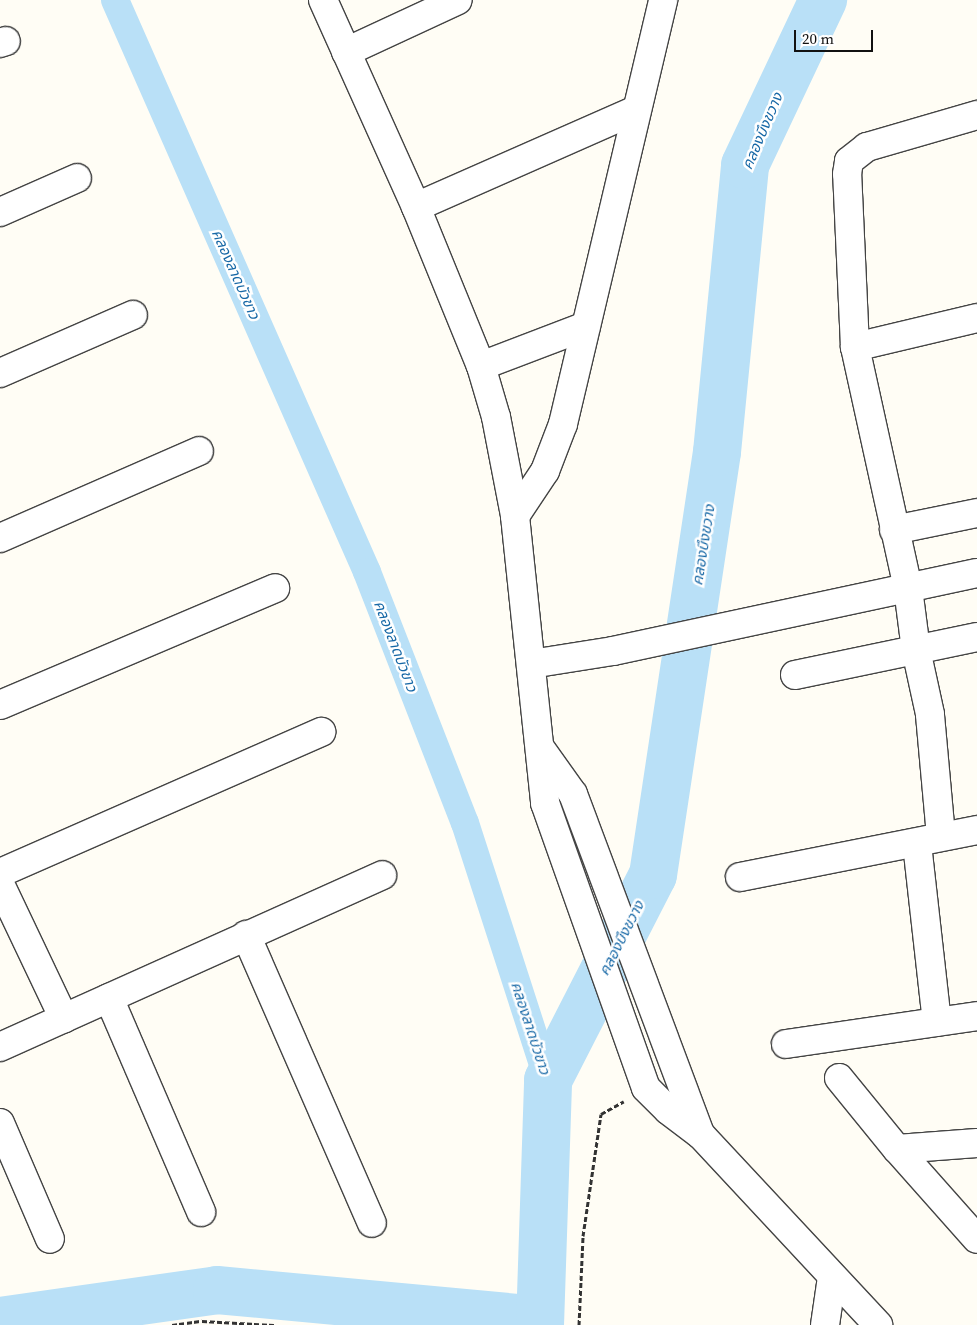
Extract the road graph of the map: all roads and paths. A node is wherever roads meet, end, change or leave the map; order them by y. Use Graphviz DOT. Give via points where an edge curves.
graph roads {
  1 [pos="323,0"];
  2 [pos="458,0"];
  3 [pos="662,0"];
  4 [pos="346,52"];
  5 [pos="636,110"];
  6 [pos="977,115"];
  7 [pos="77,178"];
  8 [pos="416,207"];
  9 [pos="0,212"];
  10 [pos="133,314"];
  11 [pos="977,318"];
  12 [pos="586,326"];
  13 [pos="855,347"];
  14 [pos="481,366"];
  15 [pos="0,373"];
  16 [pos="199,451"];
  17 [pos="977,513"];
  18 [pos="515,516"];
  19 [pos="894,530"];
  20 [pos="0,538"];
  21 [pos="977,573"];
  22 [pos="275,588"];
  23 [pos="908,588"];
  24 [pos="977,637"];
  25 [pos="916,650"];
  26 [pos="531,664"];
  27 [pos="795,676"];
  28 [pos="0,705"];
  29 [pos="321,732"];
  30 [pos="541,749"];
  31 [pos="977,830"];
  32 [pos="929,840"];
  33 [pos="0,873"];
  34 [pos="382,875"];
  35 [pos="740,877"];
  36 [pos="0,884"];
  37 [pos="246,935"];
  38 [pos="109,998"];
  39 [pos="977,1016"];
  40 [pos="64,1019"];
  41 [pos="936,1022"];
  42 [pos="786,1044"];
  43 [pos="0,1047"];
  44 [pos="839,1078"];
  45 [pos="601,1114"];
  46 [pos="0,1123"];
  47 [pos="701,1135"];
  48 [pos="977,1143"];
  49 [pos="897,1149"];
  50 [pos="201,1212"];
  51 [pos="372,1223"];
  52 [pos="50,1239"];
  53 [pos="977,1239"];
  54 [pos="832,1277"];
  55 [pos="866,1319"];
  56 [pos="172,1325"];
  57 [pos="274,1325"];
  58 [pos="580,1325"];
  59 [pos="825,1325"];
  1 -- 4 [label="street"];
  2 -- 4 [label="street"];
  3 -- 5 [label="street"];
  4 -- 8 [label="street"];
  5 -- 8 [label="street"];
  5 -- 12 [label="street"];
  6 -- 13 [label="street" via="867,147 849,161"];
  7 -- 9 [label="street"];
  8 -- 14 [label="street"];
  10 -- 15 [label="street"];
  11 -- 13 [label="street"];
  12 -- 14 [label="street"];
  12 -- 18 [label="street" via="562,424 545,471"];
  13 -- 19 [label="street"];
  14 -- 18 [label="street" via="496,417"];
  16 -- 20 [label="street"];
  17 -- 19 [label="street"];
  18 -- 26 [label="street"];
  19 -- 23 [label="street"];
  21 -- 23 [label="street"];
  22 -- 28 [label="street"];
  23 -- 25 [label="street"];
  23 -- 26 [label="street" via="836,606 613,651"];
  24 -- 25 [label="street"];
  25 -- 27 [label="street"];
  25 -- 32 [label="street" via="930,714"];
  26 -- 30 [label="street"];
  29 -- 33 [label="street"];
  30 -- 47 [label="street" via="573,794"];
  30 -- 47 [label="street" via="545,803 646,1088"];
  31 -- 32 [label="street"];
  32 -- 35 [label="street"];
  32 -- 41 [label="street"];
  34 -- 37 [label="street"];
  36 -- 40 [label="street"];
  37 -- 38 [label="street"];
  37 -- 51 [label="street"];
  38 -- 40 [label="street"];
  38 -- 50 [label="street"];
  39 -- 41 [label="street"];
  40 -- 43 [label="street"];
  41 -- 42 [label="street"];
  44 -- 49 [label="street"];
  45 -- 58 [label="path" via="583,1236"];
  46 -- 52 [label="street"];
  47 -- 54 [label="street"];
  48 -- 49 [label="street"];
  49 -- 53 [label="street"];
  54 -- 55 [label="street"];
  54 -- 59 [label="street"];
  56 -- 57 [label="path" via="202,1321"];
}
